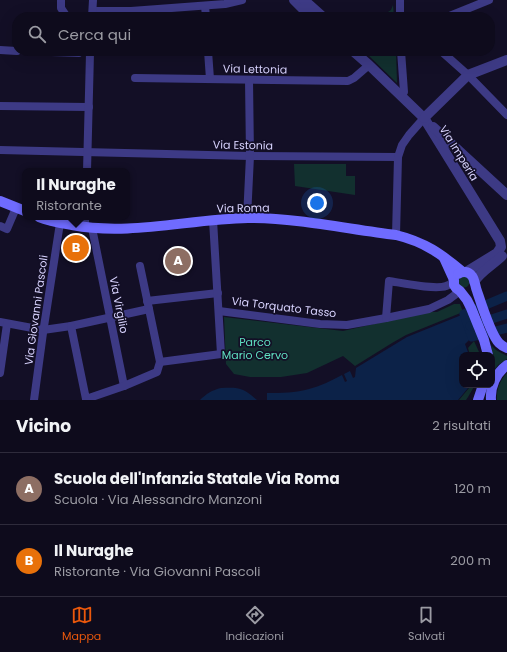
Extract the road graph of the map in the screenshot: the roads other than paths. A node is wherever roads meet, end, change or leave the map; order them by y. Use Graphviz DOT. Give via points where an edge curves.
graph roads {
  1 [pos="60,0"];
  2 [pos="93,0"];
  3 [pos="222,0"];
  4 [pos="242,0"];
  5 [pos="294,0"];
  6 [pos="304,0"];
  7 [pos="400,0"];
  8 [pos="487,0"];
  9 [pos="215,5"];
  10 [pos="205,6"];
  11 [pos="64,12"];
  12 [pos="93,12"];
  13 [pos="112,12"];
  14 [pos="206,12"];
  15 [pos="306,12"];
  16 [pos="317,12"];
  17 [pos="400,12"];
  18 [pos="459,12"];
  19 [pos="0,50"];
  20 [pos="12,51"];
  21 [pos="90,56"];
  22 [pos="208,56"];
  23 [pos="358,56"];
  24 [pos="401,56"];
  25 [pos="447,56"];
  26 [pos="507,60"];
  27 [pos="368,65"];
  28 [pos="468,75"];
  29 [pos="135,78"];
  30 [pos="210,79"];
  31 [pos="249,80"];
  32 [pos="401,96"];
  33 [pos="0,106"];
  34 [pos="89,107"];
  35 [pos="507,115"];
  36 [pos="424,118"];
  37 [pos="448,147"];
  38 [pos="0,150"];
  39 [pos="88,152"];
  40 [pos="250,156"];
  41 [pos="398,157"];
  42 [pos="87,168"];
  43 [pos="507,195"];
  44 [pos="0,201"];
  45 [pos="21,209"];
  46 [pos="247,218"];
  47 [pos="50,220"];
  48 [pos="86,220"];
  49 [pos="213,220"];
  50 [pos="60,223"];
  51 [pos="0,226"];
  52 [pos="89,228"];
  53 [pos="396,235"];
  54 [pos="503,241"];
  55 [pos="507,250"];
  56 [pos="444,256"];
  57 [pos="140,266"];
  58 [pos="465,272"];
  59 [pos="454,280"];
  60 [pos="474,282"];
  61 [pos="460,291"];
  62 [pos="218,293"];
  63 [pos="147,300"];
  64 [pos="149,310"];
  65 [pos="219,311"];
  66 [pos="110,318"];
  67 [pos="386,318"];
  68 [pos="4,323"];
  69 [pos="71,326"];
  70 [pos="43,330"];
  71 [pos="507,348"];
  72 [pos="487,352"];
  73 [pos="160,362"];
  74 [pos="507,365"];
  75 [pos="0,373"];
  76 [pos="495,380"];
  77 [pos="124,386"];
  78 [pos="487,388"];
  79 [pos="489,388"];
  80 [pos="34,400"];
  81 [pos="478,400"];
  82 [pos="491,400"];
  1 -- 11 [label="street"];
  2 -- 12 [label="street"];
  3 -- 9 [label="street"];
  4 -- 9 [label="street"];
  5 -- 15 [label="street"];
  6 -- 16 [label="street"];
  7 -- 17 [label="street"];
  8 -- 18 [label="street"];
  9 -- 10 [label="street"];
  10 -- 13 [label="street"];
  10 -- 14 [label="street"];
  19 -- 20 [label="street"];
  21 -- 34 [label="street"];
  22 -- 30 [label="street"];
  23 -- 27 [label="street"];
  24 -- 32 [label="street" via="404,92"];
  25 -- 28 [label="street"];
  26 -- 28 [label="street"];
  27 -- 31 [label="street, Via Lettonia" via="348,81"];
  27 -- 32 [label="street"];
  28 -- 35 [label="street"];
  28 -- 36 [label="street"];
  29 -- 30 [label="street, Via Lettonia"];
  30 -- 31 [label="street, Via Lettonia"];
  31 -- 40 [label="street"];
  32 -- 36 [label="street"];
  33 -- 34 [label="street"];
  34 -- 39 [label="street"];
  36 -- 37 [label="street"];
  36 -- 41 [label="street" via="402,145"];
  37 -- 43 [label="street"];
  37 -- 54 [label="street, Via Imperia"];
  38 -- 39 [label="street, Via Estonia"];
  39 -- 40 [label="street, Via Estonia"];
  39 -- 42 [label="street"];
  40 -- 41 [label="street, Via Estonia"];
  40 -- 46 [label="street"];
  41 -- 53 [label="street"];
  44 -- 45 [label="main road"];
  45 -- 51 [label="street" via="7,229"];
  46 -- 49 [label="main road, Via Roma"];
  46 -- 53 [label="main road, Via Roma" via="313,223"];
  47 -- 50 [label="main road, Via Roma"];
  48 -- 52 [label="street, Via Virgilio"];
  49 -- 52 [label="main road, Via Roma" via="132,228"];
  49 -- 62 [label="street"];
  50 -- 52 [label="main road, Via Roma"];
  50 -- 70 [label="street, Via Giovanni Pascoli"];
  52 -- 66 [label="street, Via Virgilio"];
  53 -- 56 [label="main road, Via Roma" via="419,242"];
  54 -- 58 [label="street, Via Imperia" via="497,253"];
  55 -- 60 [label="street"];
  56 -- 58 [label="main road, Via Roma"];
  56 -- 59 [label="main road"];
  57 -- 63 [label="street"];
  58 -- 59 [label="main road" via="458,273"];
  58 -- 60 [label="main road" via="473,277"];
  59 -- 61 [label="main road" via="454,285"];
  59 -- 67 [label="street" via="445,287 389,281"];
  60 -- 61 [label="main road" via="471,290"];
  60 -- 71 [label="main road" via="495,337"];
  61 -- 67 [label="street, Via Torquato Tasso" via="448,300 429,308"];
  61 -- 72 [label="main road" via="471,308"];
  62 -- 63 [label="street"];
  62 -- 65 [label="street"];
  63 -- 64 [label="street"];
  64 -- 66 [label="street"];
  64 -- 73 [label="street"];
  65 -- 67 [label="street, Via Torquato Tasso" via="330,325 347,325"];
  65 -- 73 [label="street" via="221,354"];
  66 -- 69 [label="street"];
  66 -- 77 [label="street, Via Virgilio"];
  68 -- 70 [label="street"];
  68 -- 75 [label="street"];
  69 -- 70 [label="street"];
  69 -- 77 [label="street" via="86,399"];
  70 -- 80 [label="street, Via Giovanni Pascoli"];
  73 -- 77 [label="street" via="157,372"];
  74 -- 76 [label="main road"];
  78 -- 81 [label="street"];
  79 -- 82 [label="main road"];
}
